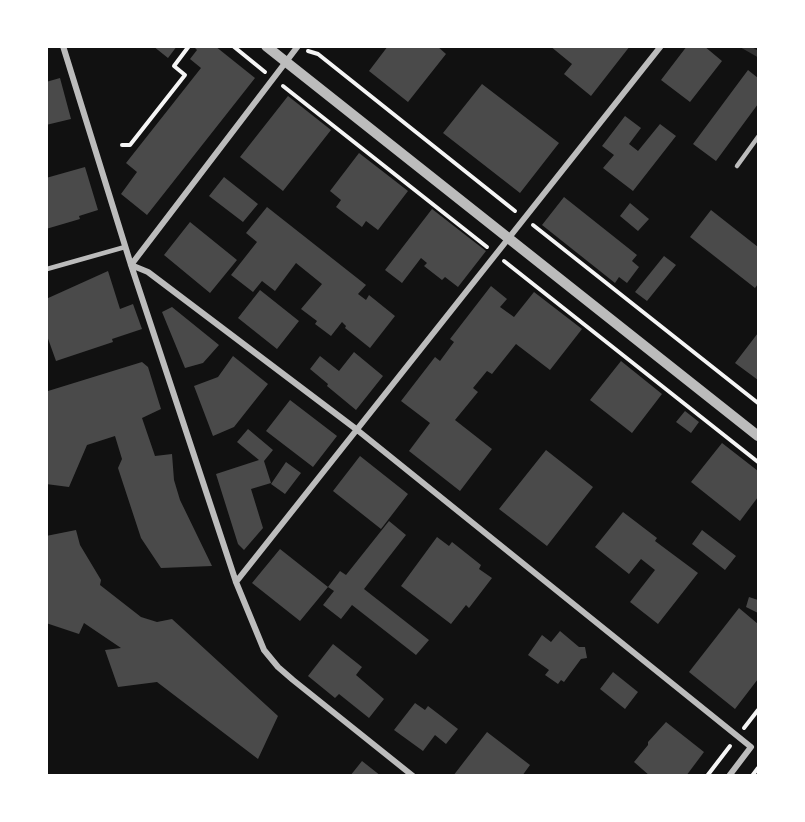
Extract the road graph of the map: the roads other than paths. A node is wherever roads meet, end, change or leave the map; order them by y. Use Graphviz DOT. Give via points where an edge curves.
graph roads {
  1 [pos="63,46"];
  2 [pos="266,46"];
  3 [pos="298,46"];
  4 [pos="661,46"];
  5 [pos="286,62"];
  6 [pos="759,137"];
  7 [pos="737,166"];
  8 [pos="508,238"];
  9 [pos="125,247"];
  10 [pos="131,265"];
  11 [pos="47,270"];
  12 [pos="356,429"];
  13 [pos="759,436"];
  14 [pos="236,582"];
  15 [pos="413,776"];
  16 [pos="729,776"];
  1 -- 9 [label="street"];
  2 -- 5 [label="street"];
  3 -- 5 [label="street"];
  4 -- 8 [label="street"];
  5 -- 8 [label="street"];
  5 -- 10 [label="street"];
  6 -- 7 [label="lane"];
  8 -- 12 [label="street"];
  8 -- 13 [label="street"];
  9 -- 10 [label="street"];
  9 -- 11 [label="lane"];
  10 -- 12 [label="street" via="148,272"];
  10 -- 14 [label="street"];
  12 -- 14 [label="street"];
  12 -- 16 [label="street" via="751,747"];
  14 -- 15 [label="street" via="264,650 278,667"];
}
